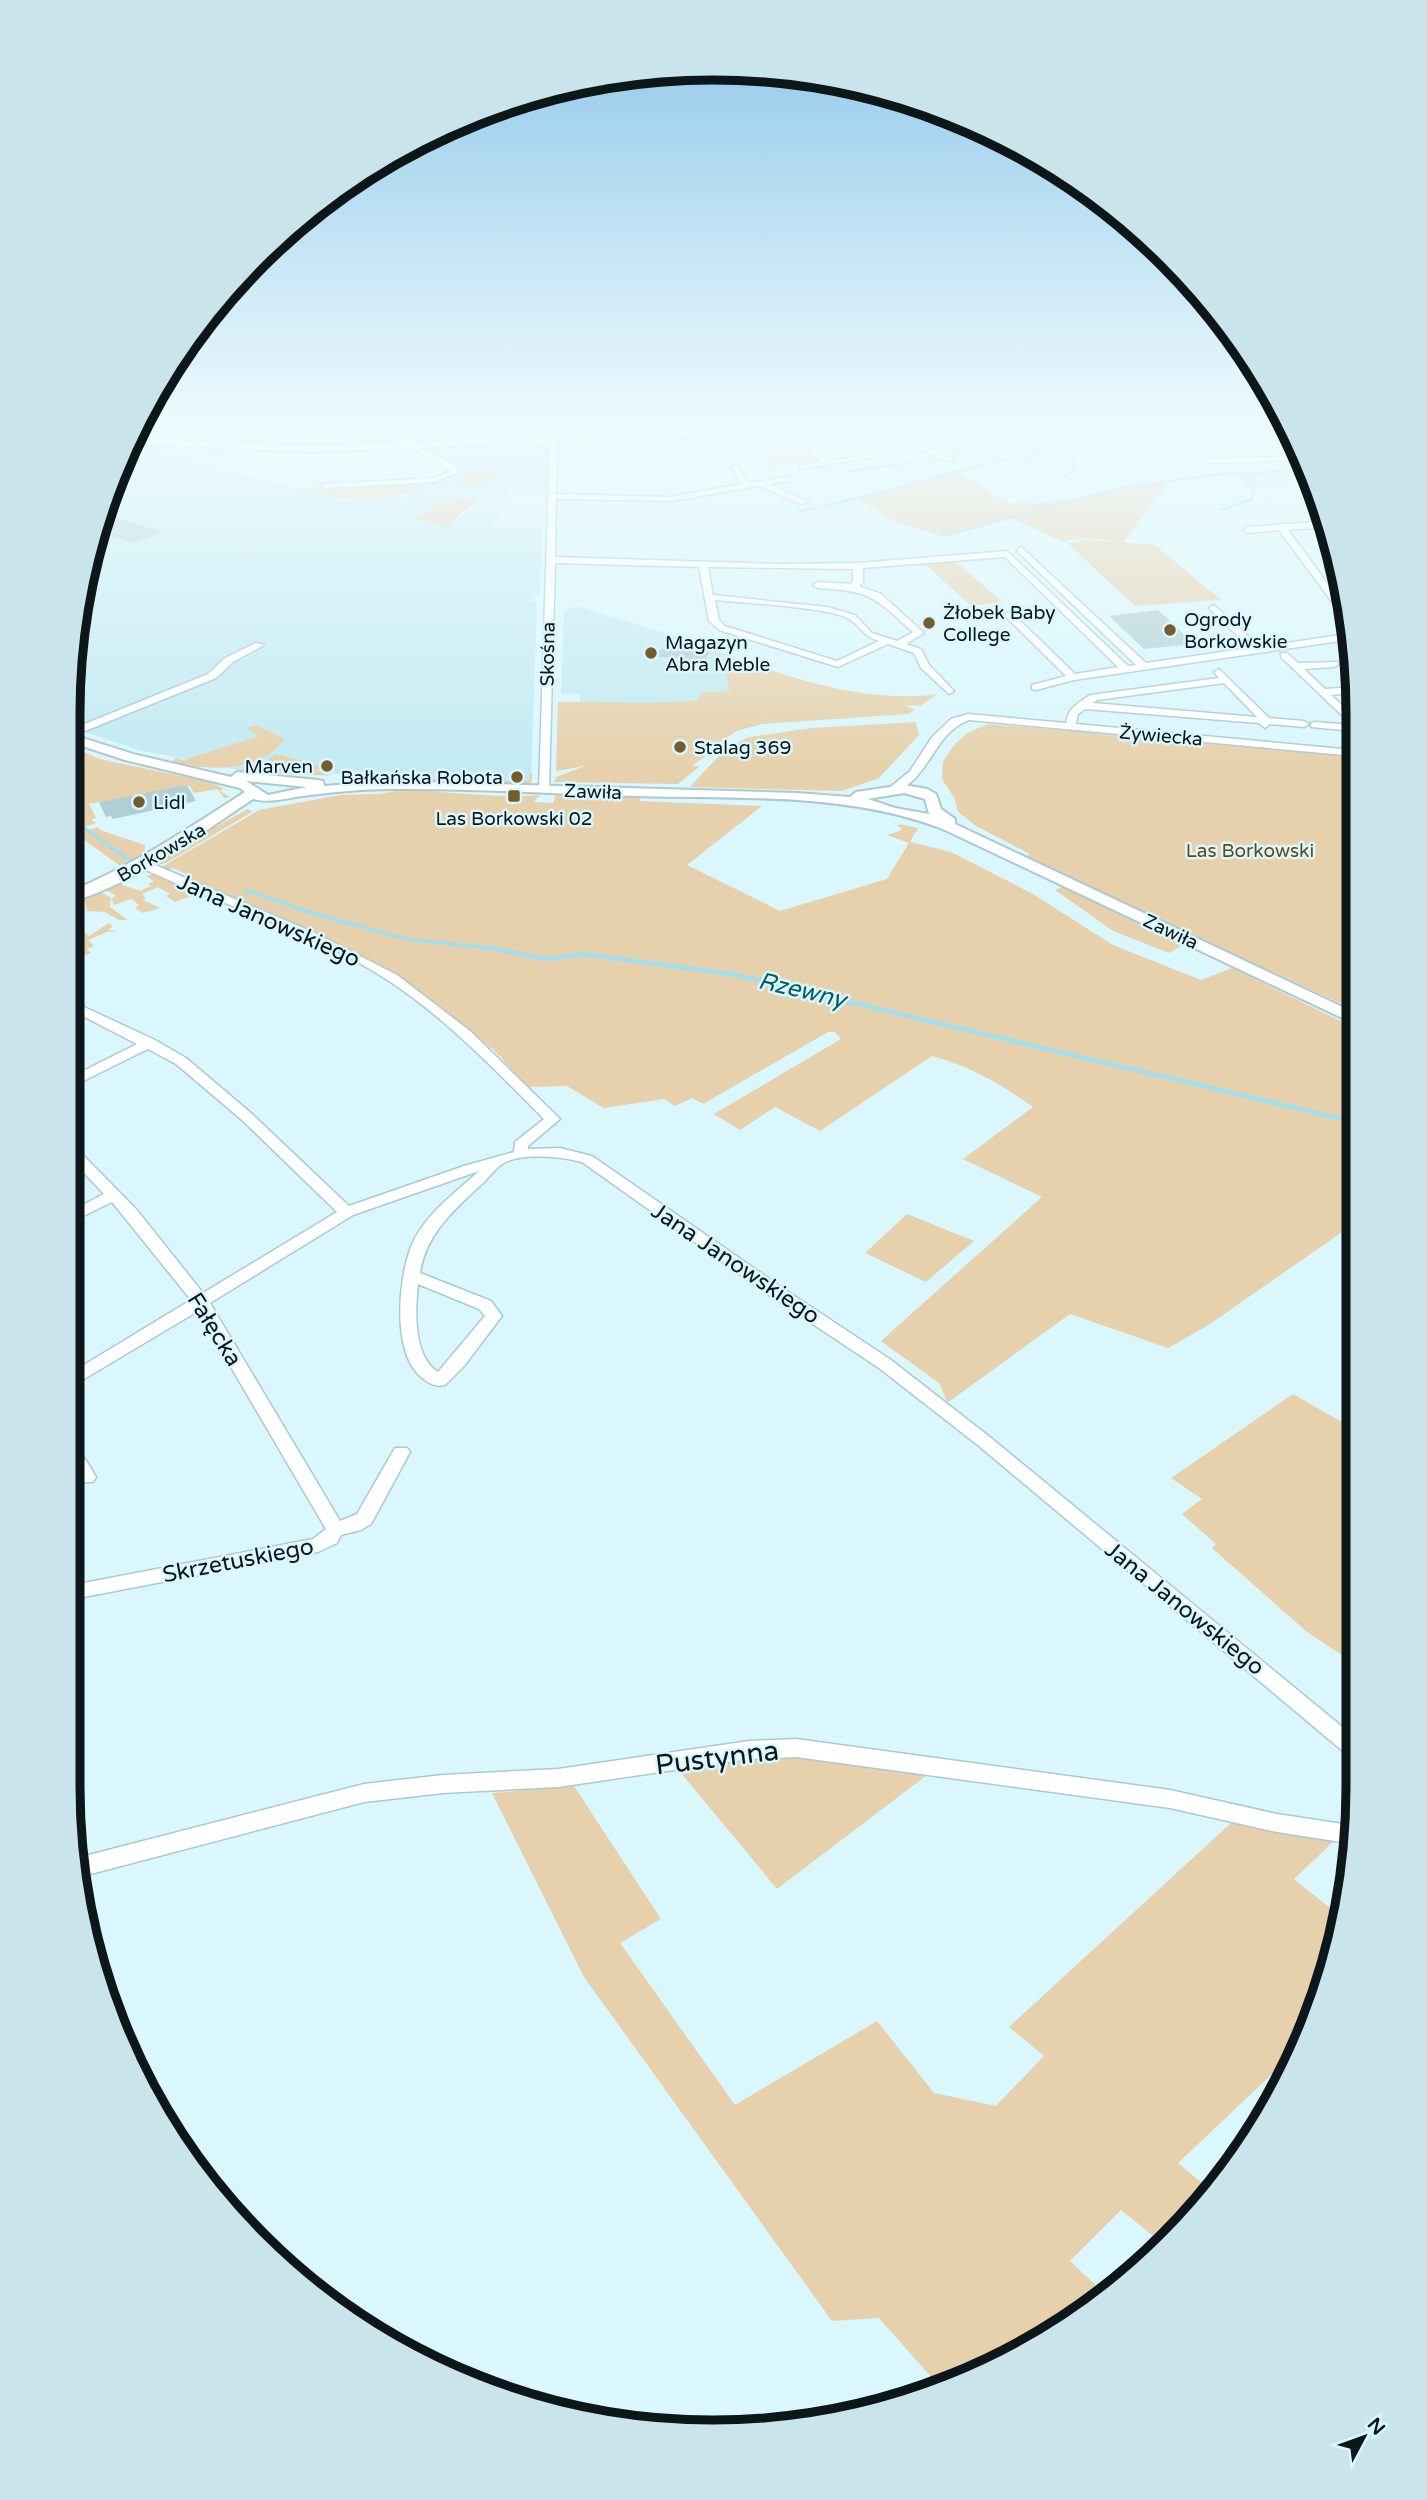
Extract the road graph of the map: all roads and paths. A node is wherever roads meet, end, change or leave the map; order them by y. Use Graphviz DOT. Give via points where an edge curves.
graph roads {
  1 [pos="553,537"];
  2 [pos="1288,537"];
  3 [pos="1021,550"];
  4 [pos="552,560"];
  5 [pos="703,565"];
  6 [pos="858,566"];
  7 [pos="1065,579"];
  8 [pos="1052,580"];
  9 [pos="818,585"];
  10 [pos="853,587"];
  11 [pos="709,597"];
  12 [pos="1336,601"];
  13 [pos="1214,608"];
  14 [pos="1009,615"];
  15 [pos="1342,638"];
  16 [pos="887,641"];
  17 [pos="899,644"];
  18 [pos="259,645"];
  19 [pos="1259,651"];
  20 [pos="1284,655"];
  21 [pos="1296,666"];
  22 [pos="1215,667"];
  23 [pos="1145,668"];
  24 [pos="1127,671"];
  25 [pos="1305,675"];
  26 [pos="1073,677"];
  27 [pos="1227,680"];
  28 [pos="1036,687"];
  29 [pos="950,691"];
  30 [pos="1345,691"];
  31 [pos="1326,695"];
  32 [pos="1346,696"];
  33 [pos="1080,705"];
  34 [pos="1346,714"];
  35 [pos="1346,720"];
  36 [pos="1265,721"];
  37 [pos="1069,727"];
  38 [pos="80,731"];
  39 [pos="80,740"];
  40 [pos="1266,745"];
  41 [pos="1346,752"];
  42 [pos="922,758"];
  43 [pos="189,769"];
  44 [pos="268,780"];
  45 [pos="295,788"];
  46 [pos="543,789"];
  47 [pos="888,790"];
  48 [pos="253,791"];
  49 [pos="923,792"];
  50 [pos="797,797"];
  51 [pos="271,799"];
  52 [pos="932,806"];
  53 [pos="880,807"];
  54 [pos="910,814"];
  55 [pos="213,822"];
  56 [pos="986,844"];
  57 [pos="141,863"];
  58 [pos="80,893"];
  59 [pos="80,1009"];
  60 [pos="1346,1015"];
  61 [pos="150,1044"];
  62 [pos="80,1079"];
  63 [pos="522,1154"];
  64 [pos="80,1160"];
  65 [pos="497,1163"];
  66 [pos="115,1194"];
  67 [pos="80,1212"];
  68 [pos="348,1212"];
  69 [pos="412,1276"];
  70 [pos="201,1302"];
  71 [pos="80,1375"];
  72 [pos="401,1452"];
  73 [pos="80,1467"];
  74 [pos="87,1477"];
  75 [pos="335,1529"];
  76 [pos="80,1591"];
  77 [pos="1346,1742"];
  78 [pos="1344,1833"];
  79 [pos="86,1866"];
  1 -- 4 [label="street, Skośna"];
  2 -- 12 [label="street"];
  3 -- 8 [label="street"];
  4 -- 5 [label="street"];
  4 -- 46 [label="street, Skośna"];
  5 -- 6 [label="street"];
  5 -- 11 [label="street"];
  6 -- 10 [label="street" via="858,582"];
  6 -- 24 [label="street" via="1006,554"];
  7 -- 8 [label="street"];
  8 -- 23 [label="street"];
  9 -- 10 [label="street"];
  10 -- 17 [label="street" via="878,596 919,633"];
  11 -- 16 [label="street" via="824,609 852,617 869,635"];
  11 -- 16 [label="street" via="714,621 722,628 838,664"];
  13 -- 19 [label="street"];
  14 -- 26 [label="street"];
  15 -- 19 [label="street"];
  16 -- 17 [label="street"];
  17 -- 29 [label="street" via="919,652 925,666"];
  18 -- 38 [label="street" via="229,660 212,676"];
  19 -- 23 [label="street"];
  20 -- 21 [label="street"];
  21 -- 25 [label="street"];
  21 -- 25 [label="street" via="1338,668"];
  22 -- 27 [label="street"];
  23 -- 24 [label="street"];
  24 -- 26 [label="street"];
  25 -- 31 [label="street"];
  26 -- 28 [label="street"];
  27 -- 33 [label="street" via="1122,691"];
  27 -- 36 [label="street"];
  30 -- 31 [label="street"];
  31 -- 32 [label="street"];
  31 -- 34 [label="street"];
  33 -- 36 [label="street"];
  33 -- 37 [label="street"];
  35 -- 36 [label="street" via="1310,724"];
  36 -- 40 [label="street"];
  37 -- 40 [label="street, Żywiecka"];
  37 -- 42 [label="street, Żywiecka" via="968,718 948,727"];
  39 -- 43 [label="street, Zawiła" via="130,757"];
  40 -- 41 [label="street, Żywiecka"];
  42 -- 47 [label="street" via="905,783"];
  42 -- 49 [label="street" via="918,785"];
  43 -- 44 [label="street, Zawiła"];
  43 -- 48 [label="street, Zawiła"];
  44 -- 45 [label="street, Zawiła" via="285,779"];
  44 -- 48 [label="street"];
  45 -- 46 [label="street, Zawiła"];
  45 -- 51 [label="street, Zawiła"];
  46 -- 50 [label="street, Zawiła"];
  47 -- 49 [label="street, Zawiła"];
  47 -- 50 [label="street, Zawiła" via="867,796"];
  47 -- 53 [label="street" via="876,801"];
  48 -- 51 [label="street, Zawiła"];
  48 -- 55 [label="street, Borkowska"];
  49 -- 52 [label="street, Zawiła" via="933,800"];
  50 -- 53 [label="street, Zawiła"];
  51 -- 55 [label="street, Borkowska"];
  52 -- 54 [label="street"];
  52 -- 56 [label="street, Zawiła"];
  53 -- 54 [label="street, Zawiła"];
  54 -- 56 [label="street, Zawiła"];
  55 -- 57 [label="street, Borkowska"];
  56 -- 60 [label="street, Zawiła"];
  57 -- 58 [label="street, Borkowska"];
  57 -- 63 [label="street, Jana Janowskiego" via="359,959 433,1008 500,1064 553,1119 520,1145"];
  59 -- 61 [label="street"];
  61 -- 62 [label="street"];
  61 -- 68 [label="street" via="202,1078"];
  63 -- 65 [label="street"];
  63 -- 77 [label="street, Jana Janowskiego" via="560,1152 587,1159 885,1364"];
  64 -- 66 [label="street, Fałęcka"];
  65 -- 68 [label="street" via="469,1168"];
  65 -- 69 [label="street" via="426,1233 417,1249"];
  66 -- 67 [label="street"];
  66 -- 70 [label="street, Fałęcka"];
  68 -- 70 [label="street"];
  69 -- 69 [label="street" via="485,1305 495,1316 439,1381 425,1373 410,1341"];
  70 -- 71 [label="street"];
  70 -- 75 [label="street, Fałęcka"];
  72 -- 75 [label="street, Skrzetuskiego" via="364,1519"];
  73 -- 74 [label="street"];
  75 -- 76 [label="street, Skrzetuskiego" via="330,1538 314,1547"];
  78 -- 79 [label="street, Pustynna" via="1170,1799 796,1748 749,1750 558,1779 364,1793"];
}
